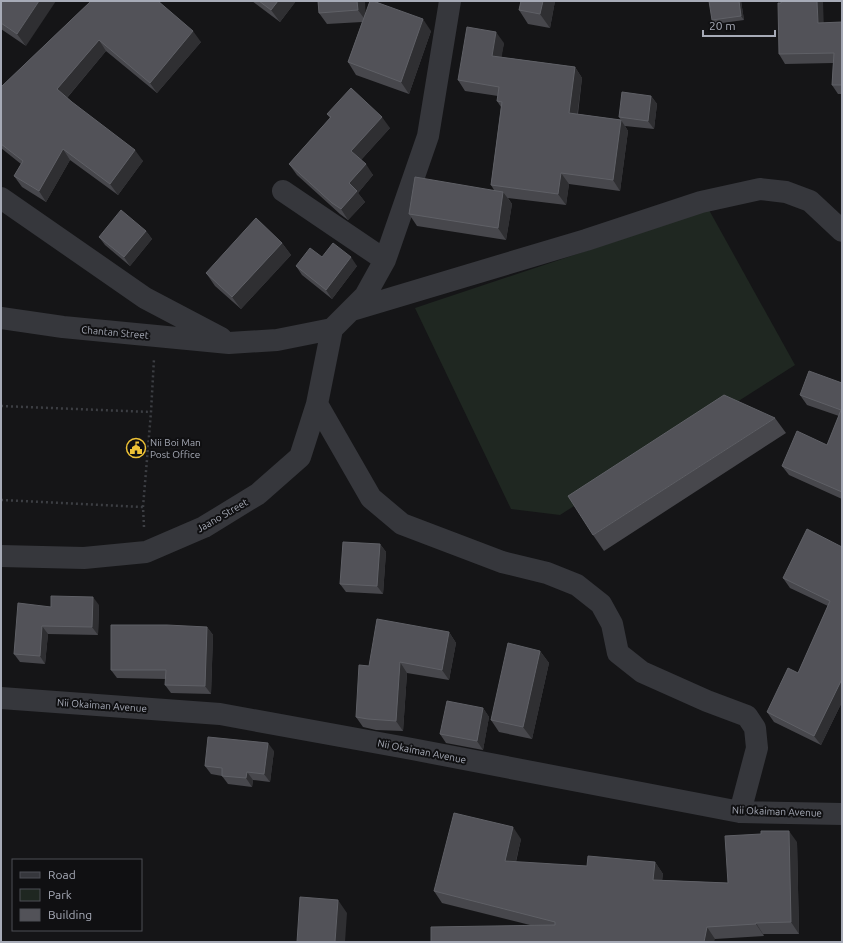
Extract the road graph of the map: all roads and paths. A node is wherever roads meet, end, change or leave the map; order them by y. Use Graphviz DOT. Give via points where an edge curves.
graph roads {
  1 [pos="450,1"];
  2 [pos="283,191"];
  3 [pos="1,198"];
  4 [pos="842,231"];
  5 [pos="385,260"];
  6 [pos="352,310"];
  7 [pos="1,318"];
  8 [pos="332,330"];
  9 [pos="155,336"];
  10 [pos="230,343"];
  11 [pos="317,404"];
  12 [pos="1,406"];
  13 [pos="151,412"];
  14 [pos="1,500"];
  15 [pos="143,507"];
  16 [pos="146,552"];
  17 [pos="1,556"];
  18 [pos="1,698"];
  19 [pos="840,808"];
  20 [pos="740,812"];
  1 -- 5 [label="street" via="428,136"];
  2 -- 5 [label="street"];
  3 -- 10 [label="street" via="144,298"];
  4 -- 6 [label="street" via="810,201 786,192 760,189 701,202 586,240"];
  5 -- 6 [label="street" via="365,296"];
  6 -- 8 [label="street"];
  7 -- 9 [label="street, Chantan Street"];
  8 -- 10 [label="street, Chantan Street" via="277,340"];
  8 -- 11 [label="street, Jaano Street"];
  9 -- 10 [label="street, Chantan Street"];
  9 -- 13 [label="path"];
  11 -- 16 [label="street, Jaano Street" via="300,457 258,494 204,527"];
  11 -- 20 [label="street" via="371,498 402,524 502,562 548,573 577,585 601,604 612,624 618,653 642,672 747,716 755,728 757,748"];
  12 -- 13 [label="path"];
  13 -- 15 [label="path"];
  14 -- 15 [label="path"];
  15 -- 16 [label="path"];
  16 -- 17 [label="street, Jaano Street" via="84,558"];
  18 -- 20 [label="street, Nii Okaiman Avenue" via="220,714"];
  19 -- 20 [label="street, Nii Okaiman Avenue"];
}
